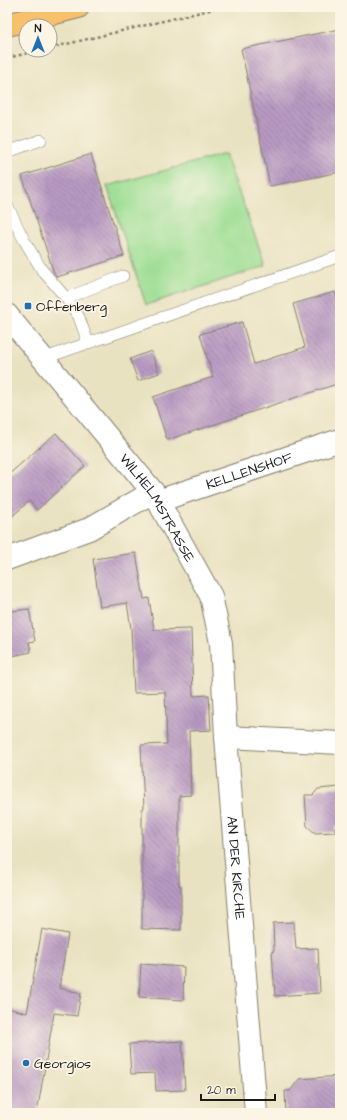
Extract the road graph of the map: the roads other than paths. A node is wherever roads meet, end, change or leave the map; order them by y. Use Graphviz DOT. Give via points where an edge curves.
graph roads {
  1 [pos="78,7"];
  2 [pos="7,25"];
  3 [pos="41,140"];
  4 [pos="7,152"];
  5 [pos="7,205"];
  6 [pos="340,256"];
  7 [pos="123,276"];
  8 [pos="66,298"];
  9 [pos="7,315"];
  10 [pos="88,343"];
  11 [pos="42,359"];
  12 [pos="340,440"];
  13 [pos="155,497"];
  14 [pos="7,559"];
  15 [pos="226,736"];
  16 [pos="340,743"];
  17 [pos="256,1113"];
  1 -- 2 [label="main road"];
  3 -- 4 [label="lane"];
  5 -- 8 [label="lane" via="42,270"];
  6 -- 10 [label="lane"];
  7 -- 8 [label="lane"];
  8 -- 10 [label="lane" via="79,317"];
  9 -- 11 [label="street, WILHELMSTRASSE"];
  10 -- 11 [label="lane"];
  11 -- 13 [label="street, WILHELMSTRASSE"];
  12 -- 13 [label="street, KELLENSHOF"];
  13 -- 14 [label="street, KELLENSHOF" via="89,529"];
  13 -- 15 [label="street, WILHELMSTRASSE" via="211,596 221,643"];
  15 -- 16 [label="street"];
  15 -- 17 [label="street, AN DER KIRCHE"];
}
